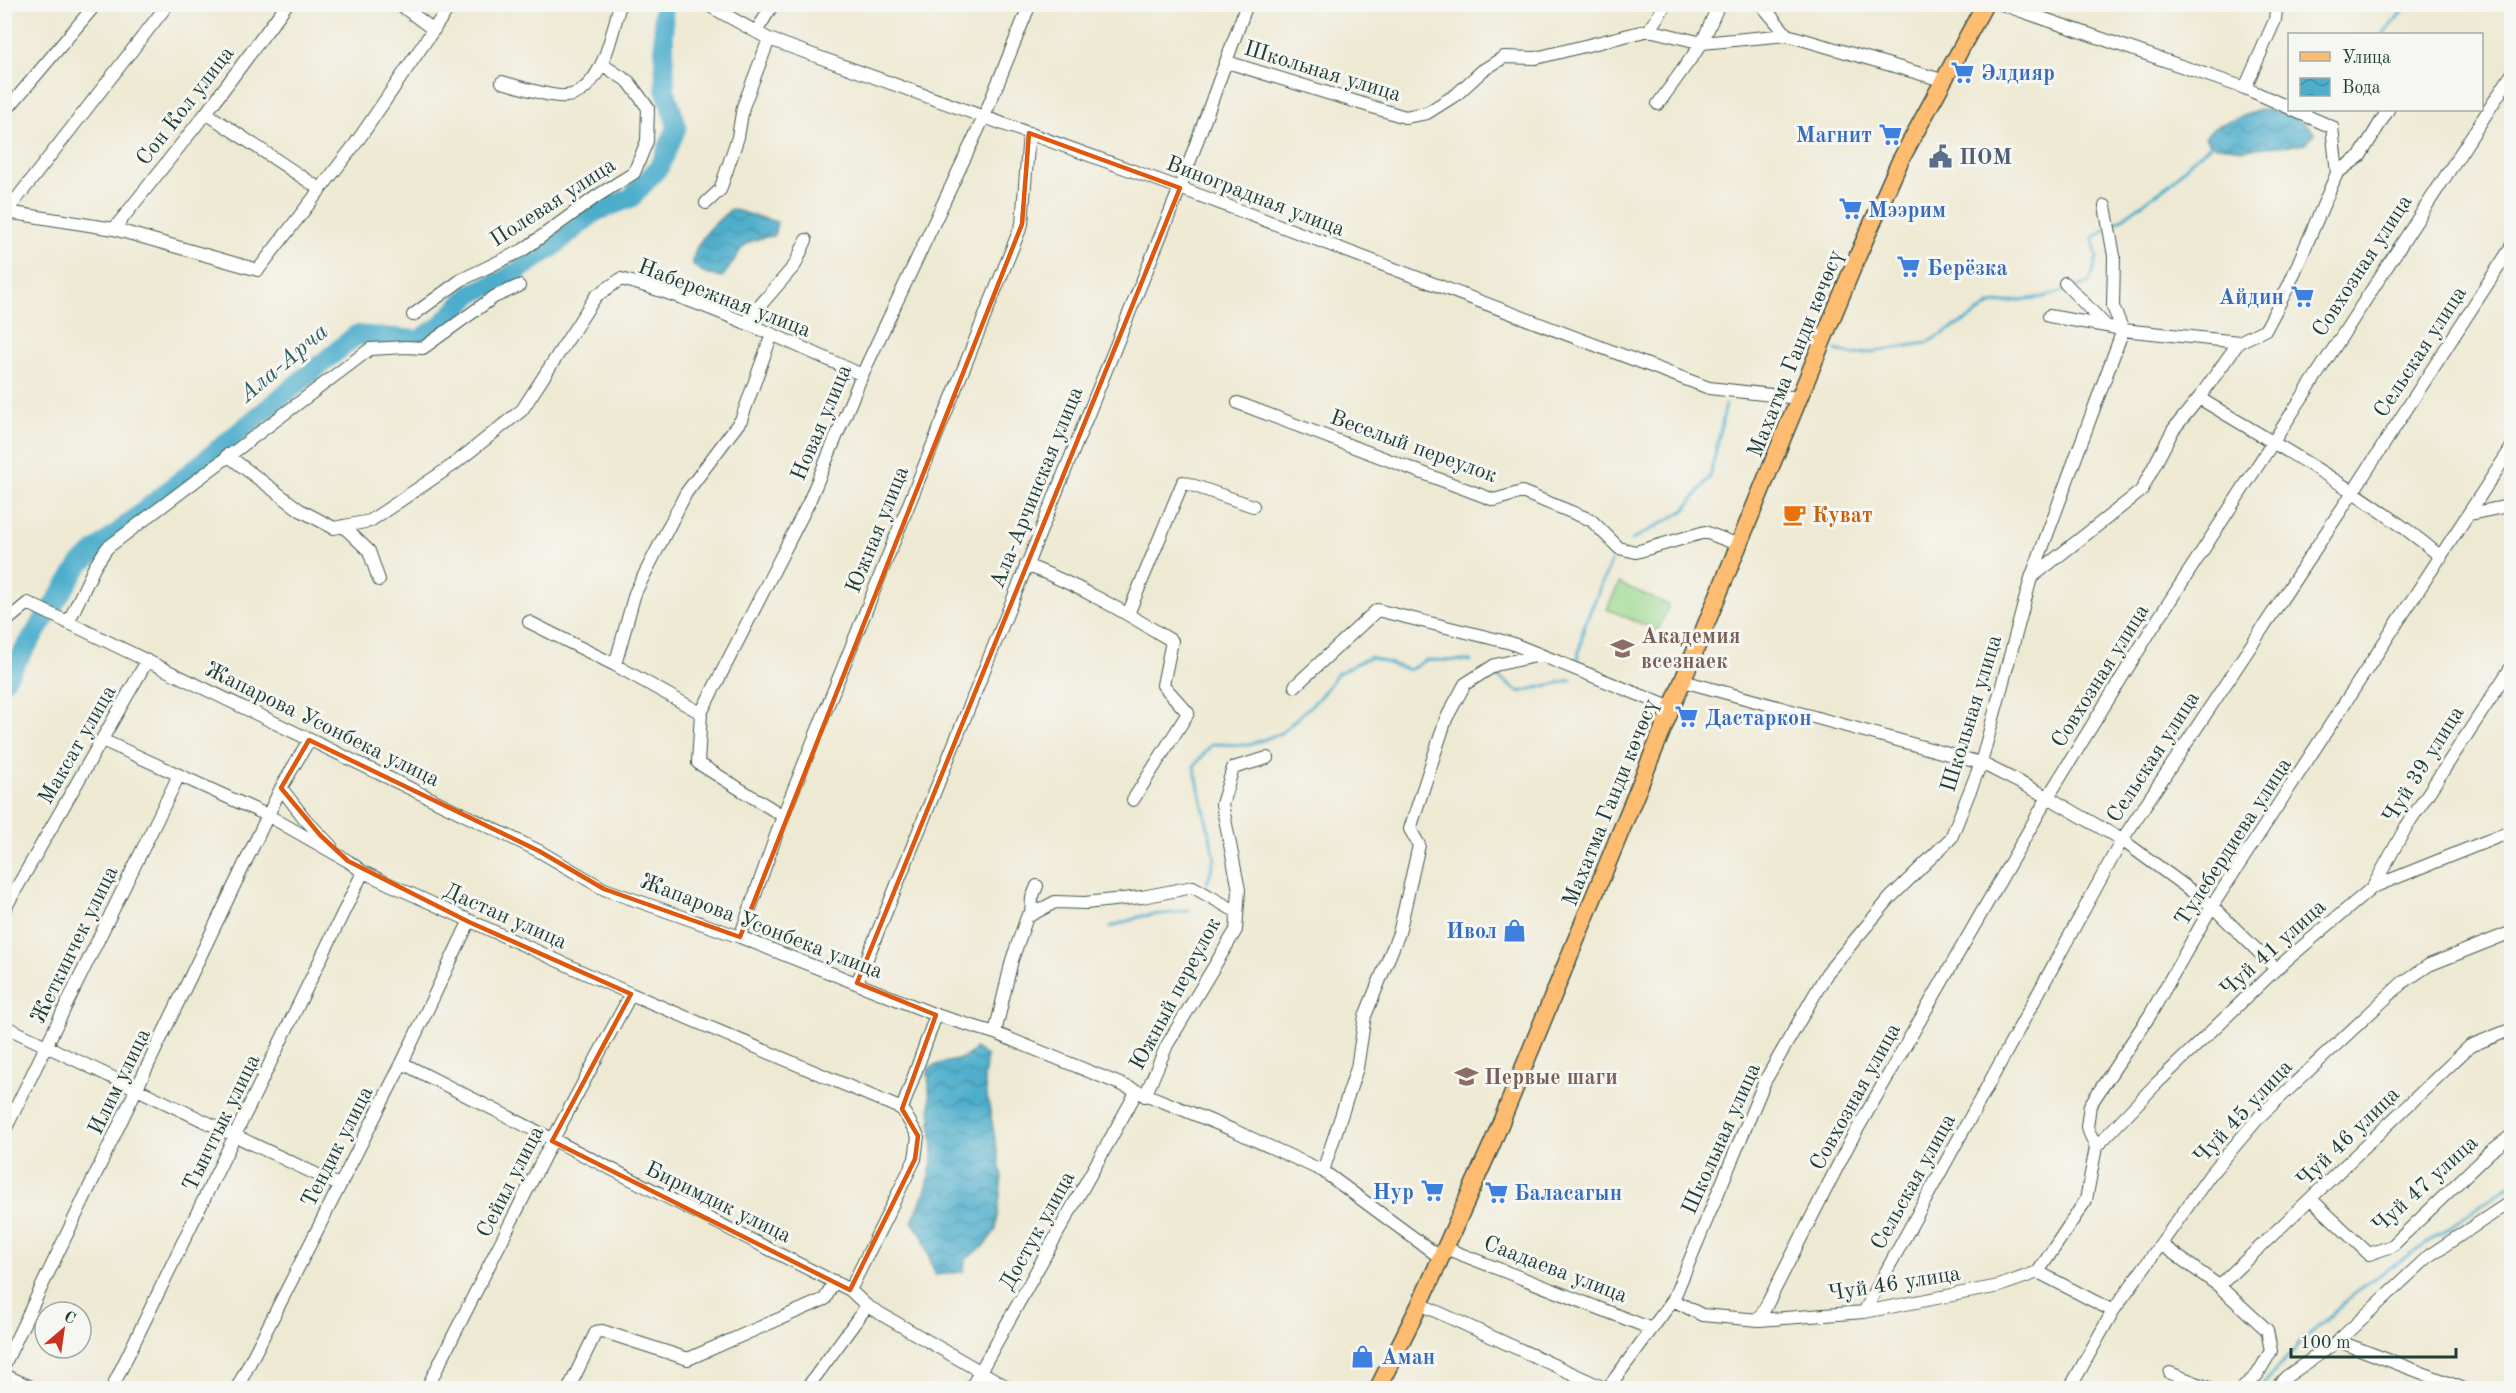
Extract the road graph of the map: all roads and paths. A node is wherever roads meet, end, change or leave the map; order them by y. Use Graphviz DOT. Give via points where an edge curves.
graph roads {
  1 [pos="96,4"];
  2 [pos="168,4"];
  3 [pos="287,4"];
  4 [pos="399,4"];
  5 [pos="451,4"];
  6 [pos="620,4"];
  7 [pos="706,4"];
  8 [pos="773,4"];
  9 [pos="1030,4"];
  10 [pos="1247,4"];
  11 [pos="1666,4"];
  12 [pos="1719,4"];
  13 [pos="1761,4"];
  14 [pos="1985,4"];
  15 [pos="2001,4"];
  16 [pos="2272,4"];
  17 [pos="434,30"];
  18 [pos="1649,30"];
  19 [pos="756,32"];
  20 [pos="1787,34"];
  21 [pos="769,39"];
  22 [pos="1702,43"];
  23 [pos="1227,62"];
  24 [pos="603,64"];
  25 [pos="2511,74"];
  26 [pos="1942,80"];
  27 [pos="502,82"];
  28 [pos="2245,88"];
  29 [pos="1658,104"];
  30 [pos="2288,108"];
  31 [pos="2296,111"];
  32 [pos="2387,111"];
  33 [pos="4,113"];
  34 [pos="206,113"];
  35 [pos="984,117"];
  36 [pos="1029,133"];
  37 [pos="2337,172"];
  38 [pos="1180,188"];
  39 [pos="320,189"];
  40 [pos="706,203"];
  41 [pos="2105,206"];
  42 [pos="6,213"];
  43 [pos="114,229"];
  44 [pos="806,240"];
  45 [pos="2511,246"];
  46 [pos="2065,283"];
  47 [pos="519,286"];
  48 [pos="413,315"];
  49 [pos="2049,316"];
  50 [pos="746,323"];
  51 [pos="2106,327"];
  52 [pos="2123,330"];
  53 [pos="772,334"];
  54 [pos="2239,342"];
  55 [pos="862,375"];
  56 [pos="1799,398"];
  57 [pos="2199,398"];
  58 [pos="1238,403"];
  59 [pos="2271,442"];
  60 [pos="2511,447"];
  61 [pos="227,456"];
  62 [pos="2352,492"];
  63 [pos="2510,505"];
  64 [pos="1252,506"];
  65 [pos="2470,514"];
  66 [pos="343,526"];
  67 [pos="1739,545"];
  68 [pos="2441,557"];
  69 [pos="1026,565"];
  70 [pos="2031,578"];
  71 [pos="379,580"];
  72 [pos="1128,614"];
  73 [pos="530,622"];
  74 [pos="4,623"];
  75 [pos="68,623"];
  76 [pos="1540,655"];
  77 [pos="147,661"];
  78 [pos="615,664"];
  79 [pos="2511,666"];
  80 [pos="1683,681"];
  81 [pos="1295,686"];
  82 [pos="1672,708"];
  83 [pos="701,713"];
  84 [pos="102,740"];
  85 [pos="309,740"];
  86 [pos="1267,758"];
  87 [pos="1981,763"];
  88 [pos="179,775"];
  89 [pos="281,788"];
  90 [pos="2048,797"];
  91 [pos="1133,800"];
  92 [pos="269,816"];
  93 [pos="783,816"];
  94 [pos="2511,831"];
  95 [pos="2122,840"];
  96 [pos="348,861"];
  97 [pos="363,872"];
  98 [pos="1038,886"];
  99 [pos="2373,887"];
  100 [pos="2212,906"];
  101 [pos="4,910"];
  102 [pos="1237,912"];
  103 [pos="1031,915"];
  104 [pos="469,922"];
  105 [pos="2511,932"];
  106 [pos="740,937"];
  107 [pos="2276,969"];
  108 [pos="856,983"];
  109 [pos="632,994"];
  110 [pos="936,1015"];
  111 [pos="4,1026"];
  112 [pos="2511,1029"];
  113 [pos="995,1033"];
  114 [pos="46,1046"];
  115 [pos="402,1064"];
  116 [pos="137,1090"];
  117 [pos="1141,1094"];
  118 [pos="902,1109"];
  119 [pos="4,1132"];
  120 [pos="2511,1135"];
  121 [pos="236,1137"];
  122 [pos="552,1141"];
  123 [pos="2096,1147"];
  124 [pos="1323,1171"];
  125 [pos="339,1185"];
  126 [pos="2311,1199"];
  127 [pos="2511,1201"];
  128 [pos="2162,1245"];
  129 [pos="1443,1253"];
  130 [pos="2038,1272"];
  131 [pos="834,1281"];
  132 [pos="2219,1286"];
  133 [pos="850,1290"];
  134 [pos="1673,1300"];
  135 [pos="1419,1304"];
  136 [pos="867,1306"];
  137 [pos="2113,1311"];
  138 [pos="1864,1312"];
  139 [pos="1759,1320"];
  140 [pos="1652,1329"];
  141 [pos="2338,1341"];
  142 [pos="4,1365"];
  143 [pos="981,1372"];
  144 [pos="2170,1373"];
  145 [pos="4,1375"];
  146 [pos="33,1389"];
  147 [pos="112,1389"];
  148 [pos="237,1389"];
  149 [pos="427,1389"];
  150 [pos="569,1389"];
  151 [pos="807,1389"];
  152 [pos="972,1389"];
  153 [pos="1010,1389"];
  154 [pos="1378,1389"];
  155 [pos="1606,1389"];
  156 [pos="2070,1389"];
  157 [pos="2209,1389"];
  158 [pos="2243,1389"];
  159 [pos="2276,1389"];
  160 [pos="2462,1389"];
  1 -- 33 [label="street"];
  2 -- 42 [label="street"];
  3 -- 34 [label="street, Сон Кол улица"];
  4 -- 17 [label="street"];
  5 -- 17 [label="street"];
  6 -- 24 [label="street"];
  7 -- 19 [label="street, Виноградная улица"];
  8 -- 19 [label="street"];
  9 -- 35 [label="street, Новая улица"];
  10 -- 23 [label="street, Ала-Арчинская улица"];
  11 -- 18 [label="street"];
  12 -- 22 [label="street"];
  13 -- 20 [label="street"];
  14 -- 26 [label="main road, Махатма Ганди көчөсү"];
  15 -- 28 [label="street"];
  16 -- 28 [label="street" via="2276,20"];
  17 -- 39 [label="street"];
  18 -- 22 [label="street, Школьная улица"];
  18 -- 23 [label="street, Школьная улица" via="1536,58 1504,57 1457,94 1427,112 1405,117"];
  19 -- 21 [label="street, Виноградная улица"];
  20 -- 22 [label="street, Школьная улица"];
  20 -- 26 [label="street"];
  21 -- 35 [label="street, Виноградная улица"];
  21 -- 40 [label="street" via="743,107 738,137 720,189"];
  22 -- 29 [label="street"];
  23 -- 38 [label="street, Ала-Арчинская улица"];
  24 -- 27 [label="street" via="579,93 564,97"];
  24 -- 48 [label="street, Полевая улица" via="629,82 648,108 647,141 634,173 523,250 461,280"];
  25 -- 59 [label="street, Совхозная улица"];
  26 -- 56 [label="main road, Махатма Ганди көчөсү" via="1900,161"];
  28 -- 30 [label="street"];
  31 -- 37 [label="street" via="2332,127"];
  32 -- 37 [label="street" via="2360,156"];
  34 -- 39 [label="street"];
  34 -- 43 [label="street, Сон Кол улица"];
  35 -- 36 [label="street, Виноградная улица"];
  35 -- 55 [label="street, Новая улица"];
  36 -- 38 [label="street, Виноградная улица"];
  36 -- 93 [label="street, Южная улица" via="1022,224"];
  37 -- 54 [label="street" via="2266,329"];
  38 -- 56 [label="street, Виноградная улица" via="1709,388"];
  38 -- 69 [label="street, Ала-Арчинская улица"];
  39 -- 43 [label="street" via="258,270"];
  41 -- 52 [label="street" via="2114,256 2113,307"];
  42 -- 43 [label="street"];
  44 -- 50 [label="street" via="795,265"];
  45 -- 62 [label="street, Сельская улица"];
  46 -- 51 [label="street"];
  47 -- 61 [label="street" via="494,297 423,348 370,350"];
  49 -- 51 [label="street"];
  50 -- 53 [label="street, Набережная улица"];
  50 -- 66 [label="street, Набережная улица" via="663,290 621,279 596,296 522,410 453,465 370,521"];
  51 -- 52 [label="street"];
  52 -- 54 [label="street"];
  52 -- 70 [label="street, Школьная улица"];
  53 -- 55 [label="street, Набережная улица"];
  53 -- 78 [label="street" via="741,420 686,493 635,593"];
  54 -- 57 [label="street"];
  55 -- 83 [label="street, Новая улица" via="808,504"];
  56 -- 67 [label="main road, Махатма Ганди көчөсү"];
  57 -- 59 [label="street"];
  57 -- 70 [label="street" via="2173,430 2141,491"];
  58 -- 67 [label="street, Веселый переулок" via="1494,500 1522,492 1591,520 1619,548 1636,552 1705,532"];
  59 -- 62 [label="street"];
  59 -- 90 [label="street, Совхозная улица"];
  60 -- 65 [label="street, Тулебердиева улица"];
  61 -- 66 [label="street, Набережная улица" via="300,510 334,528"];
  61 -- 75 [label="street" via="107,548"];
  62 -- 68 [label="street"];
  62 -- 95 [label="street, Сельская улица"];
  63 -- 65 [label="street"];
  64 -- 72 [label="street" via="1183,482"];
  65 -- 68 [label="street, Тулебердиева улица"];
  66 -- 71 [label="street" via="369,551"];
  67 -- 80 [label="main road, Махатма Ганди көчөсү"];
  68 -- 100 [label="street, Тулебердиева улица"];
  69 -- 72 [label="street"];
  69 -- 108 [label="street, Ала-Арчинская улица"];
  70 -- 87 [label="street, Школьная улица"];
  72 -- 91 [label="street" via="1172,641 1163,685 1188,712"];
  73 -- 78 [label="street"];
  74 -- 75 [label="street, Жапарова Усонбека улица" via="28,603"];
  75 -- 77 [label="street, Жапарова Усонбека улица"];
  76 -- 81 [label="street" via="1511,643 1377,610"];
  76 -- 82 [label="street"];
  76 -- 124 [label="street" via="1495,665 1465,684 1446,719 1410,829 1419,845 1399,933 1365,1016 1357,1068"];
  77 -- 84 [label="street, Максат улица"];
  77 -- 85 [label="street, Жапарова Усонбека улица"];
  78 -- 83 [label="street"];
  79 -- 99 [label="street, Чуй 39 улица" via="2406,827"];
  80 -- 82 [label="main road, Махатма Ганди көчөсү"];
  80 -- 87 [label="street"];
  82 -- 129 [label="main road, Махатма Ганди көчөсү"];
  83 -- 93 [label="street, Новая улица" via="698,763"];
  84 -- 88 [label="street, Дастан улица"];
  84 -- 101 [label="street, Максат улица"];
  85 -- 89 [label="street, Илим улица"];
  85 -- 106 [label="street, Жапарова Усонбека улица" via="539,851 604,889"];
  86 -- 102 [label="street, Южный переулок" via="1233,768 1222,804 1239,890"];
  87 -- 90 [label="street"];
  87 -- 134 [label="street, Школьная улица" via="1951,838 1890,898 1827,973 1765,1082"];
  88 -- 92 [label="street, Дастан улица"];
  88 -- 114 [label="street, Жеткинчек улица"];
  89 -- 92 [label="street, Илим улица"];
  89 -- 96 [label="street" via="320,835"];
  90 -- 95 [label="street"];
  90 -- 139 [label="street, Совхозная улица" via="1850,1142"];
  92 -- 96 [label="street, Дастан улица"];
  92 -- 116 [label="street, Илим улица"];
  93 -- 106 [label="street, Южная улица"];
  94 -- 99 [label="street, Чуй 41 улица"];
  95 -- 100 [label="street"];
  95 -- 138 [label="street, Сельская улица"];
  96 -- 97 [label="street, Дастан улица"];
  97 -- 104 [label="street, Дастан улица"];
  97 -- 121 [label="street, Тынчтык улица"];
  98 -- 103 [label="street" via="1032,898"];
  99 -- 107 [label="street, Чуй 41 улица"];
  100 -- 107 [label="street"];
  100 -- 123 [label="street, Тулебердиева улица" via="2150,1015 2090,1105 2087,1128"];
  102 -- 103 [label="street" via="1193,887 1142,897 1055,902"];
  102 -- 117 [label="street, Южный переулок" via="1236,930"];
  103 -- 113 [label="street" via="1012,960"];
  104 -- 109 [label="street, Дастан улица"];
  104 -- 115 [label="street, Тендик улица"];
  105 -- 128 [label="street, Чуй 45 улица" via="2428,965 2402,983 2260,1116 2210,1175"];
  106 -- 108 [label="street, Жапарова Усонбека улица"];
  107 -- 123 [label="street, Чуй 41 улица" via="2155,1084"];
  108 -- 110 [label="street, Жапарова Усонбека улица"];
  109 -- 118 [label="street, Дастан улица"];
  109 -- 122 [label="street, Сейил улица"];
  110 -- 113 [label="street, Жапарова Усонбека улица"];
  110 -- 118 [label="street"];
  111 -- 114 [label="street"];
  112 -- 126 [label="street, Чуй 46 улица" via="2470,1046"];
  113 -- 117 [label="street, Жапарова Усонбека улица"];
  114 -- 116 [label="street"];
  114 -- 119 [label="street, Жеткинчек улица"];
  115 -- 122 [label="street, Биримдик улица"];
  115 -- 125 [label="street, Тендик улица"];
  116 -- 121 [label="street"];
  116 -- 142 [label="street, Илим улица"];
  117 -- 124 [label="street, Жапарова Усонбека улица"];
  117 -- 143 [label="street, Достук улица"];
  118 -- 133 [label="street" via="918,1136 915,1160"];
  120 -- 126 [label="street, Чуй 47 улица" via="2392,1246 2369,1254"];
  121 -- 125 [label="street"];
  121 -- 147 [label="street, Тынчтык улица"];
  122 -- 131 [label="street, Биримдик улица"];
  122 -- 149 [label="street, Сейил улица"];
  123 -- 130 [label="street, Тулебердиева улица" via="2086,1200"];
  124 -- 129 [label="street, Жапарова Усонбека улица"];
  125 -- 148 [label="street, Тендик улица"];
  126 -- 132 [label="street, Чуй 46 улица"];
  127 -- 141 [label="street" via="2430,1255"];
  128 -- 132 [label="street"];
  128 -- 137 [label="street, Чуй 45 улица"];
  129 -- 135 [label="main road, Махатма Ганди көчөсү"];
  129 -- 140 [label="street, Саадаева улица"];
  130 -- 137 [label="street"];
  130 -- 138 [label="street, Чуй 46 улица" via="1999,1286"];
  131 -- 133 [label="street, Биримдик улица"];
  131 -- 150 [label="street" via="825,1299 688,1359 596,1332"];
  132 -- 158 [label="street" via="2267,1330 2271,1351"];
  133 -- 136 [label="street, Биримдик улица"];
  134 -- 139 [label="street, Чуй 46 улица" via="1702,1315"];
  134 -- 140 [label="street, Школьная улица"];
  135 -- 154 [label="main road, Махатма Ганди көчөсү"];
  135 -- 155 [label="street"];
  136 -- 143 [label="street, Биримдик улица"];
  136 -- 151 [label="street"];
  137 -- 156 [label="street, Чуй 45 улица"];
  138 -- 139 [label="street, Чуй 46 улица"];
  140 -- 155 [label="street, Школьная улица"];
  141 -- 159 [label="street" via="2286,1377"];
  141 -- 160 [label="street"];
  143 -- 152 [label="street, Достук улица"];
  143 -- 153 [label="street, Биримдик улица"];
  144 -- 157 [label="street"];
  145 -- 146 [label="street"];
}
